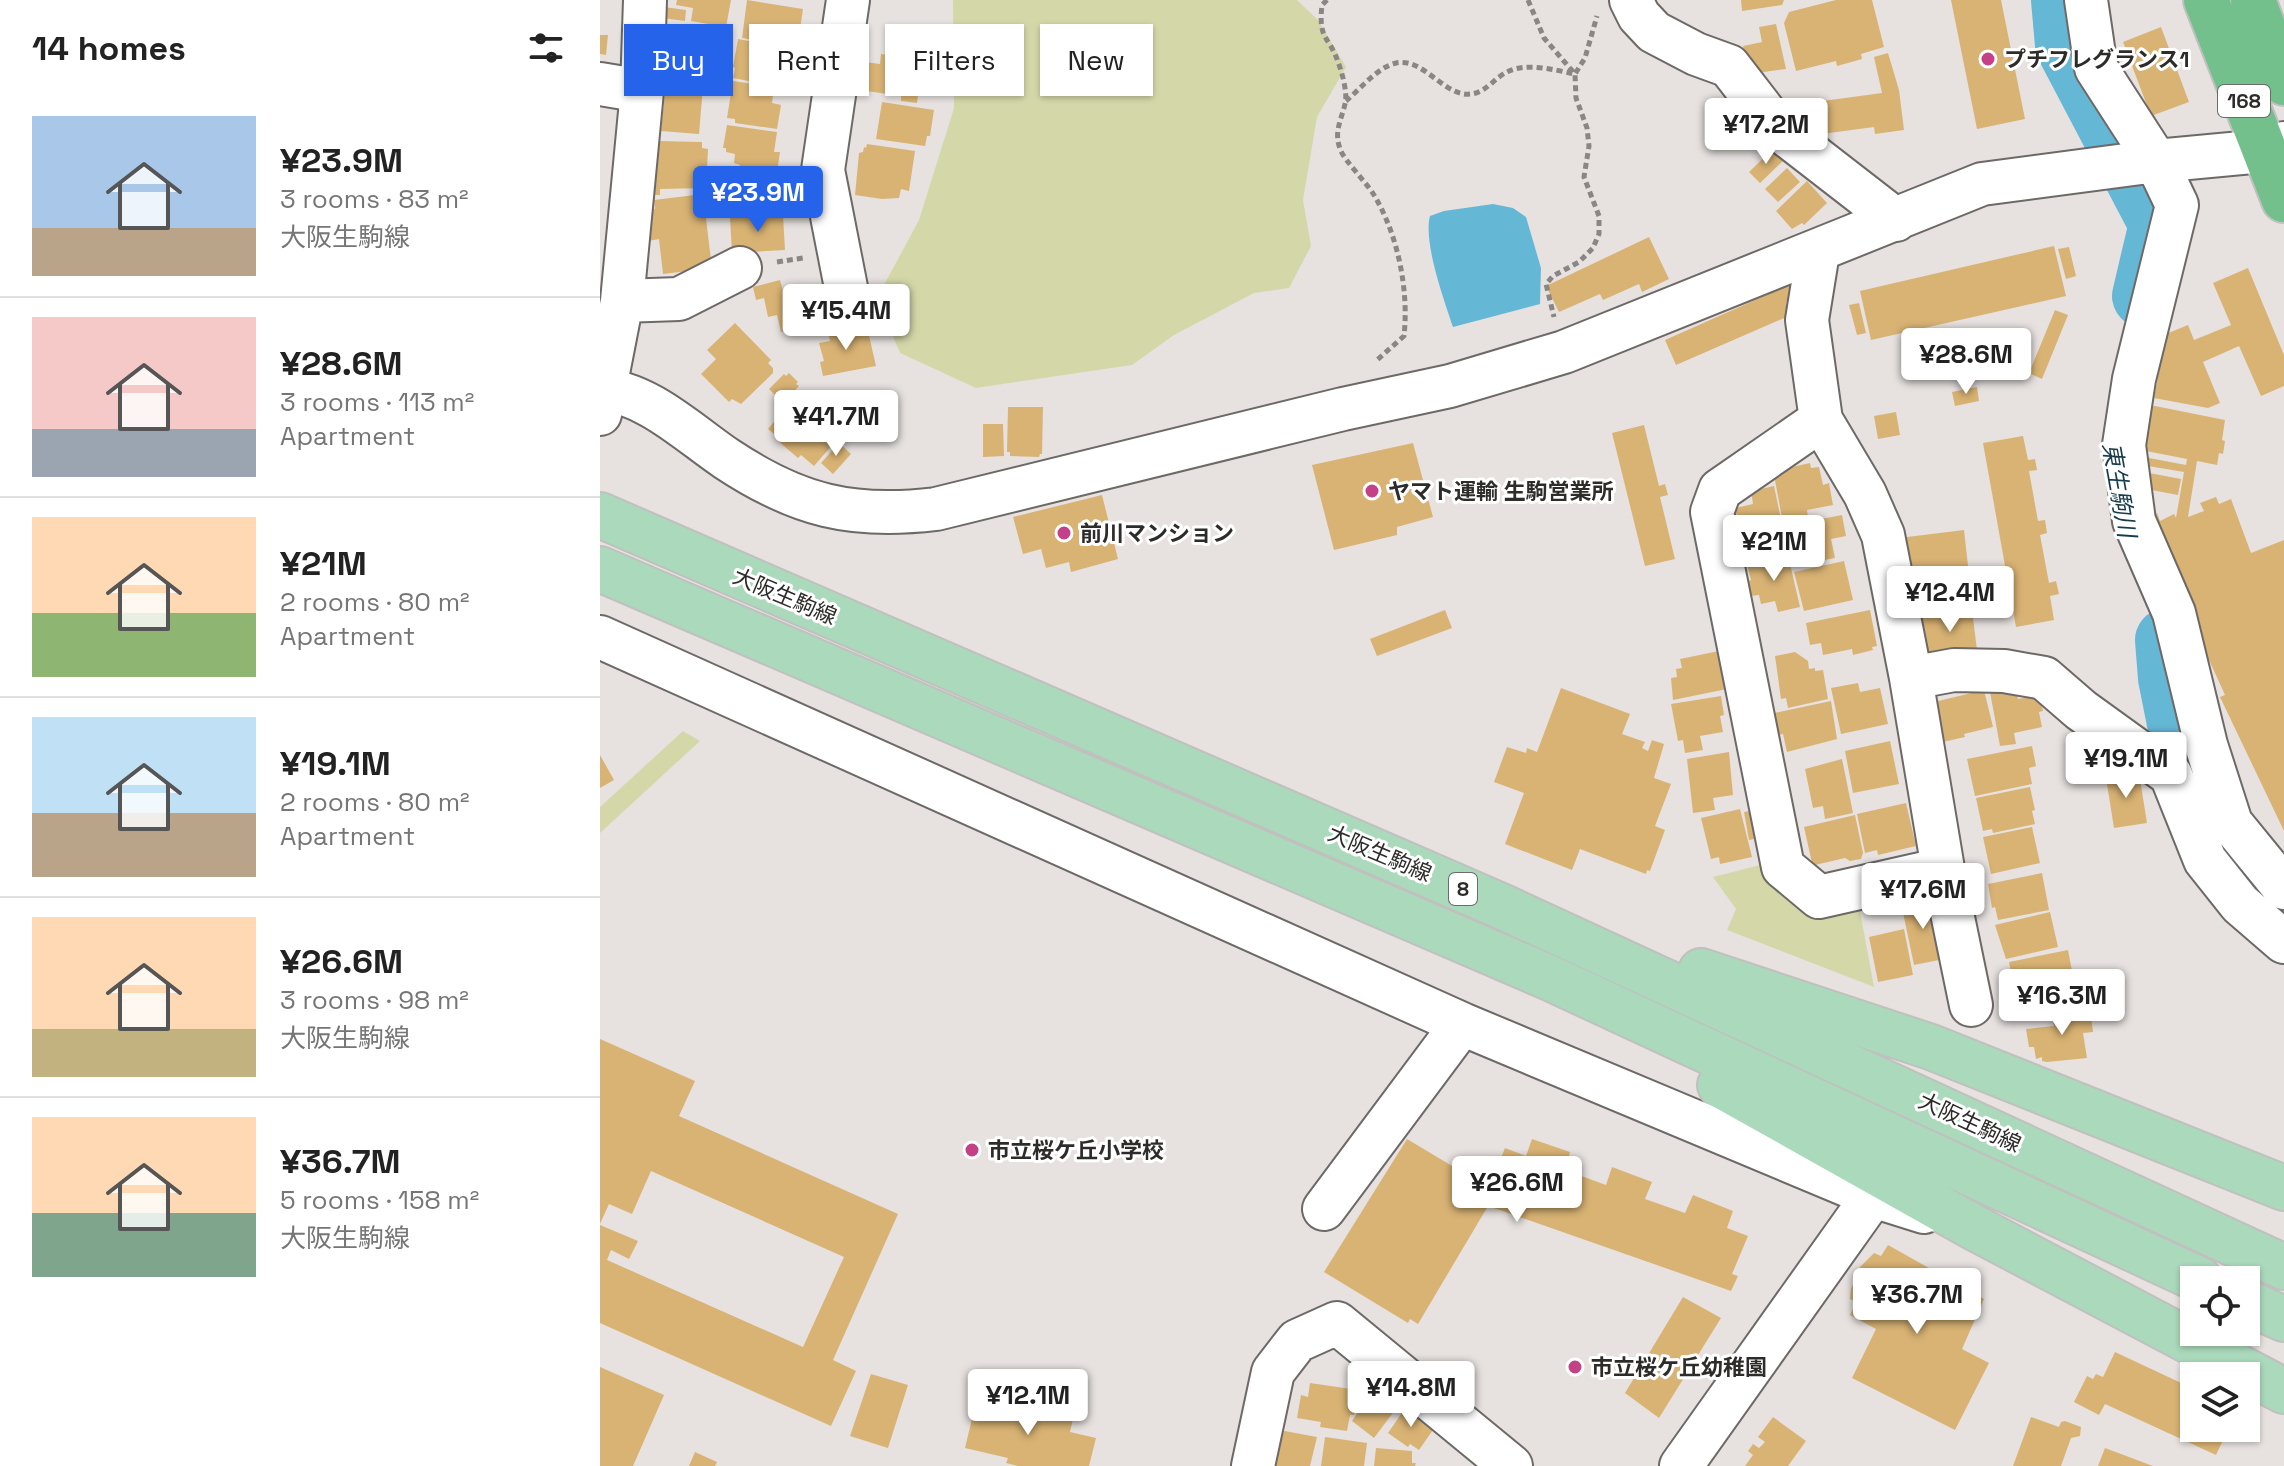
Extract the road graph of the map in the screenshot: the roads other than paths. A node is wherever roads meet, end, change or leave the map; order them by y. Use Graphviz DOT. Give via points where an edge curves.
graph roads {
  1 [pos="645,0"];
  2 [pos="848,0"];
  3 [pos="2086,0"];
  4 [pos="2206,0"];
  5 [pos="2253,0"];
  6 [pos="1614,6"];
  7 [pos="644,24"];
  8 [pos="2284,83"];
  9 [pos="600,84"];
  10 [pos="624,88"];
  11 [pos="642,96"];
  12 [pos="2274,147"];
  13 [pos="2156,161"];
  14 [pos="2284,200"];
  15 [pos="1896,220"];
  16 [pos="1818,252"];
  17 [pos="740,268"];
  18 [pos="622,301"];
  19 [pos="850,308"];
  20 [pos="602,398"];
  21 [pos="1821,420"];
  22 [pos="616,522"];
  23 [pos="608,573"];
  24 [pos="600,637"];
  25 [pos="1911,678"];
  26 [pos="2198,789"];
  27 [pos="1943,869"];
  28 [pos="2284,888"];
  29 [pos="1501,906"];
  30 [pos="2284,942"];
  31 [pos="1550,978"];
  32 [pos="1971,1005"];
  33 [pos="1462,1024"];
  34 [pos="2284,1188"];
  35 [pos="1873,1196"];
  36 [pos="1324,1209"];
  37 [pos="1975,1228"];
  38 [pos="2284,1267"];
  39 [pos="2180,1271"];
  40 [pos="2260,1308"];
  41 [pos="2284,1319"];
  42 [pos="2284,1391"];
  43 [pos="1253,1466"];
  44 [pos="1511,1466"];
  45 [pos="1681,1466"];
  1 -- 7 [label="street"];
  2 -- 19 [label="street" via="823,170"];
  3 -- 13 [label="street" via="2096,68"];
  4 -- 12 [label="highway, 168"];
  5 -- 8 [label="highway, 168"];
  6 -- 15 [label="street" via="1696,54 1729,66 1776,127"];
  9 -- 10 [label="street"];
  11 -- 18 [label="street"];
  12 -- 13 [label="street"];
  12 -- 14 [label="highway, 168"];
  13 -- 15 [label="street" via="1982,184"];
  13 -- 26 [label="street" via="2177,205 2134,379 2124,445 2134,521 2174,613 2202,732"];
  15 -- 16 [label="street"];
  16 -- 20 [label="street" via="1564,352 1450,386 936,509 852,512 813,504 770,485 642,402"];
  16 -- 21 [label="street" via="1807,320"];
  17 -- 18 [label="street" via="679,299"];
  18 -- 20 [label="street"];
  21 -- 25 [label="street" via="1883,535"];
  21 -- 27 [label="street" via="1720,490 1712,512 1783,867 1819,897"];
  22 -- 29 [label="main road, 大阪生駒線 / 8"];
  23 -- 31 [label="main road, 8"];
  24 -- 33 [label="street"];
  25 -- 26 [label="street" via="1954,670 2044,678 2171,775"];
  25 -- 27 [label="street"];
  26 -- 28 [label="street"];
  26 -- 30 [label="street" via="2205,860 2240,904"];
  27 -- 32 [label="street"];
  29 -- 34 [label="main road" via="1931,1047"];
  29 -- 38 [label="main road, 大阪生駒線 / 8"];
  31 -- 37 [label="main road" via="1742,1098"];
  31 -- 39 [label="main road, 8"];
  33 -- 35 [label="street"];
  33 -- 36 [label="street"];
  35 -- 37 [label="street"];
  35 -- 45 [label="street"];
  37 -- 42 [label="main road"];
  40 -- 41 [label="main road"];
  43 -- 44 [label="street" via="1273,1372 1297,1341 1337,1323"];
}
